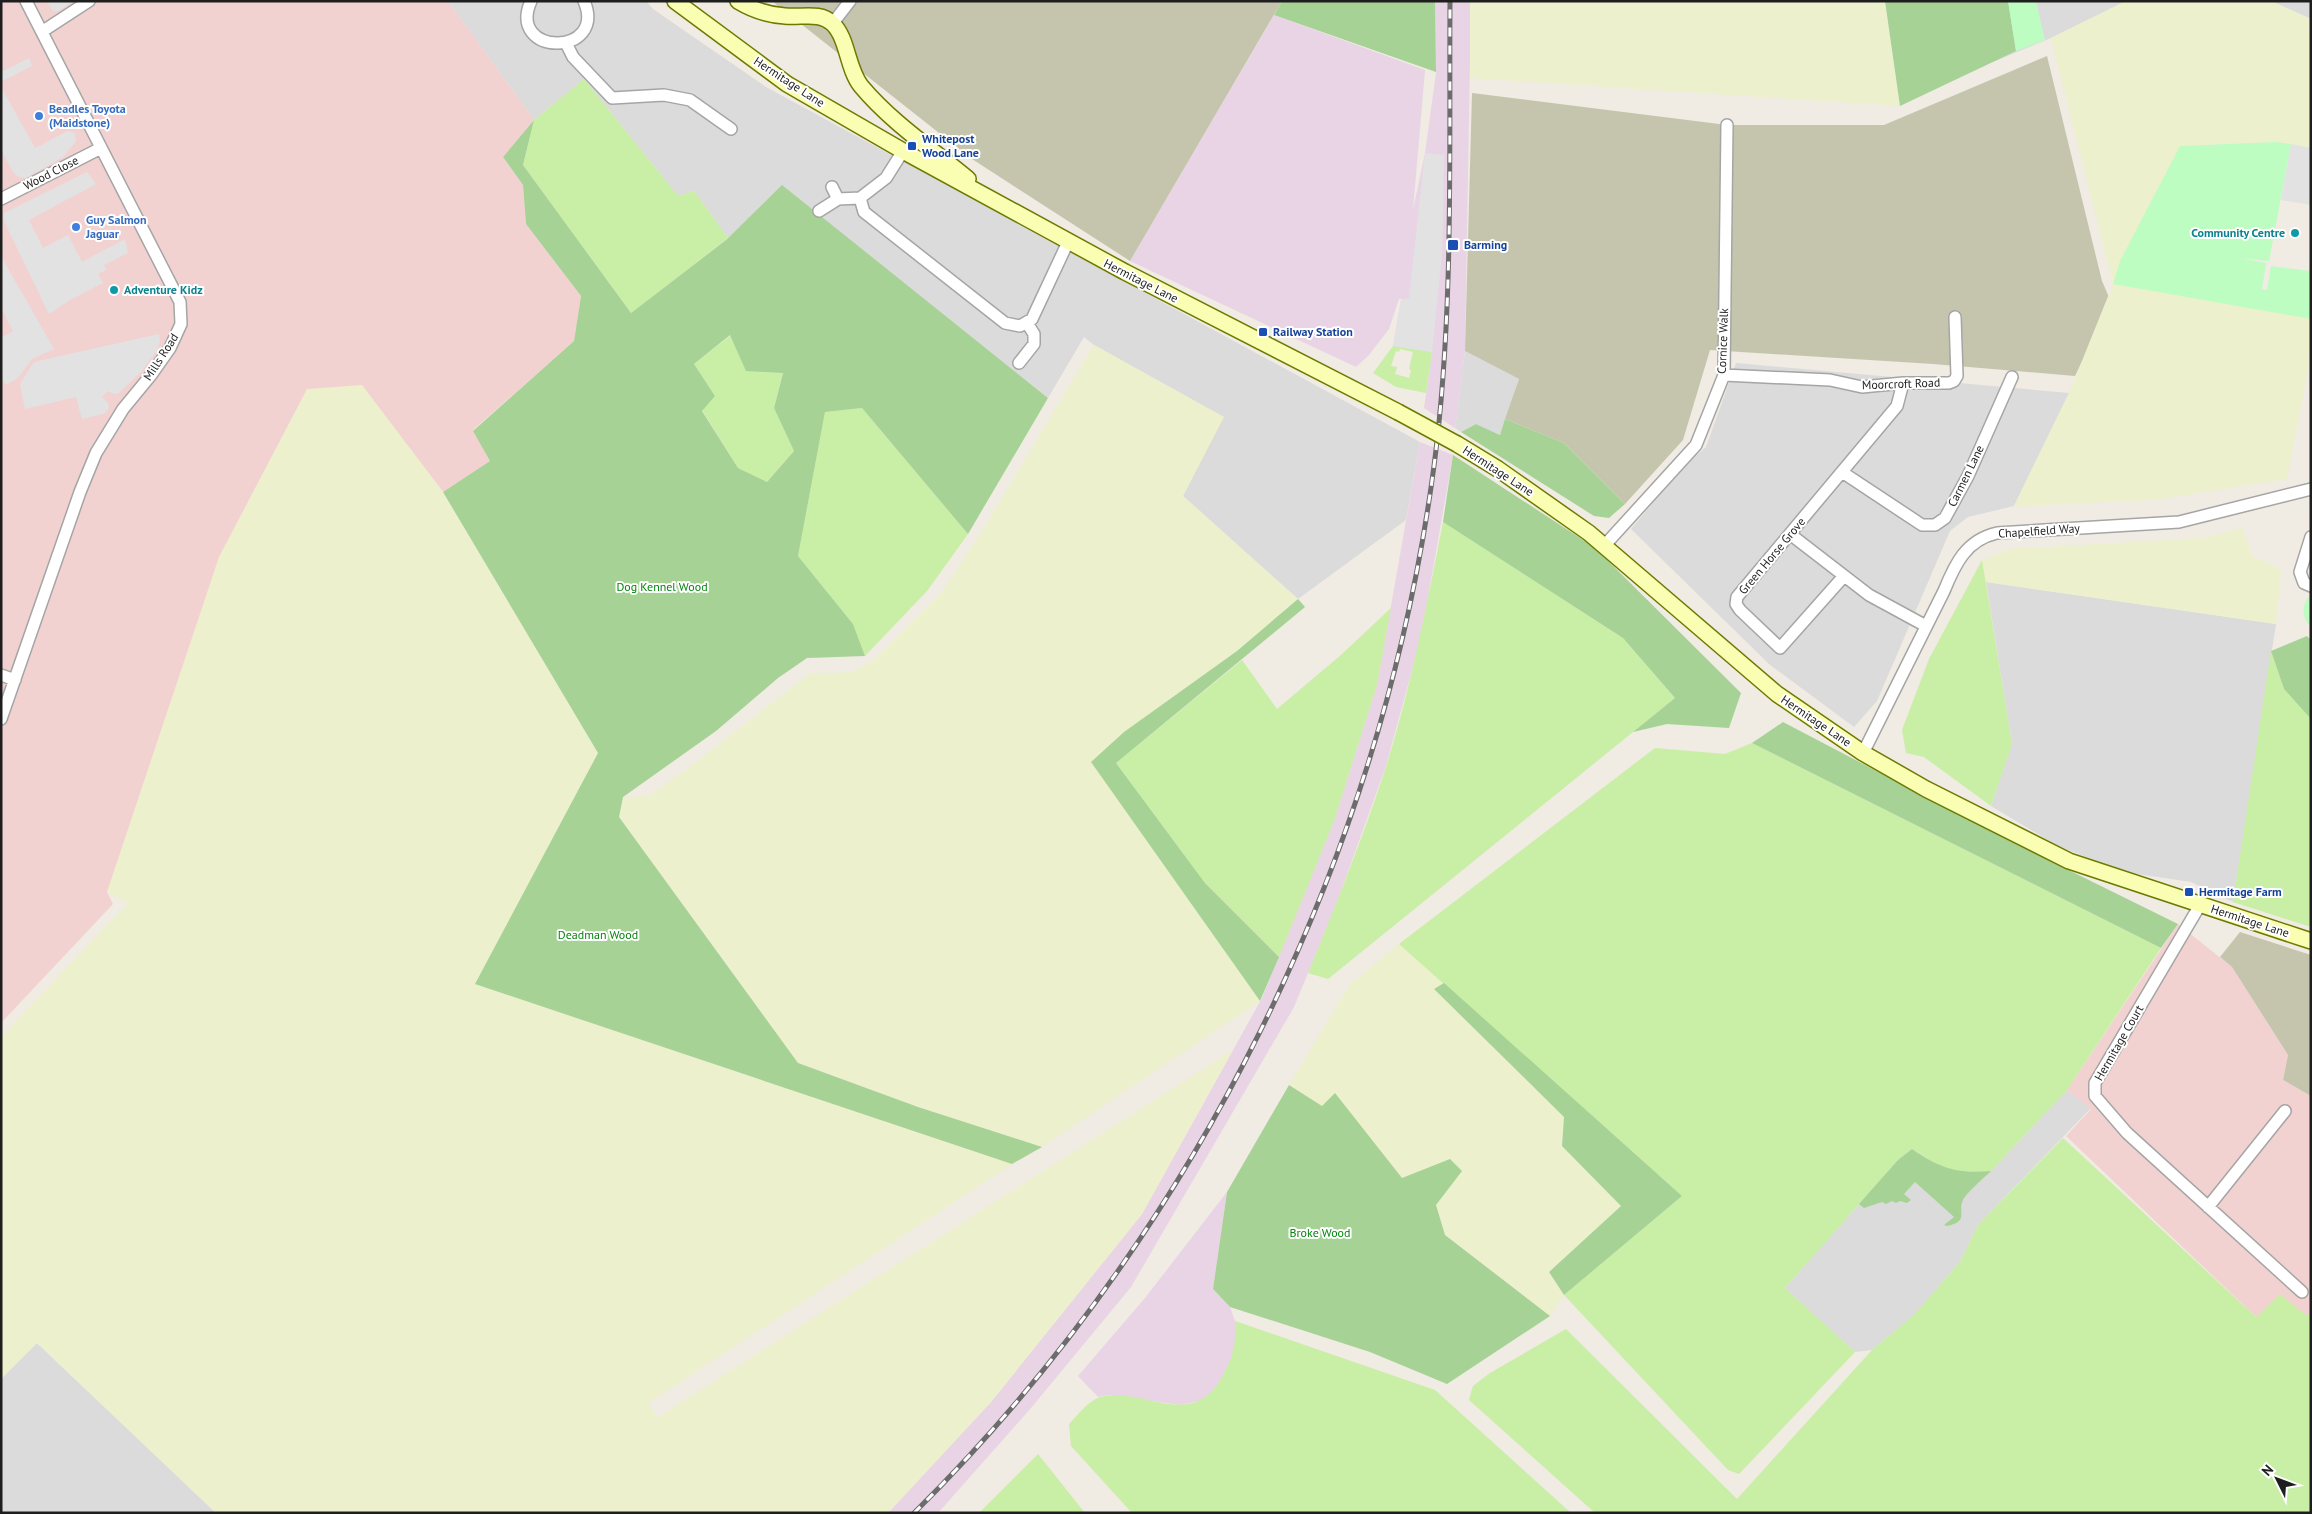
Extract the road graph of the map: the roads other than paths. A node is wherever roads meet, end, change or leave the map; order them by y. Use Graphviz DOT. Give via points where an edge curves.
graph roads {
  1 [pos="26,1"];
  2 [pos="89,1"];
  3 [pos="531,1"];
  4 [pos="584,1"];
  5 [pos="675,1"];
  6 [pos="738,1"];
  7 [pos="850,1"];
  8 [pos="833,23"];
  9 [pos="43,31"];
  10 [pos="566,44"];
  11 [pos="1727,125"];
  12 [pos="732,129"];
  13 [pos="101,148"];
  14 [pos="903,151"];
  15 [pos="832,187"];
  16 [pos="860,198"];
  17 [pos="1,199"];
  18 [pos="838,199"];
  19 [pos="996,202"];
  20 [pos="819,211"];
  21 [pos="1068,242"];
  22 [pos="1955,317"];
  23 [pos="1027,323"];
  24 [pos="1018,363"];
  25 [pos="1724,375"];
  26 [pos="2012,377"];
  27 [pos="1903,382"];
  28 [pos="1842,472"];
  29 [pos="2311,489"];
  30 [pos="1790,534"];
  31 [pos="2311,537"];
  32 [pos="1604,546"];
  33 [pos="1844,576"];
  34 [pos="2311,586"];
  35 [pos="1926,626"];
  36 [pos="1,675"];
  37 [pos="15,680"];
  38 [pos="1,720"];
  39 [pos="1863,753"];
  40 [pos="2200,905"];
  41 [pos="2311,941"];
  42 [pos="2285,1111"];
  43 [pos="2208,1207"];
  44 [pos="2302,1292"];
  1 -- 9 [label="street, Mills Road"];
  2 -- 9 [label="street"];
  3 -- 10 [label="street" via="528,12 532,31 547,43"];
  4 -- 10 [label="street" via="588,16 586,25 574,40"];
  5 -- 14 [label="main road, Hermitage Lane" via="787,84"];
  6 -- 8 [label="main road" via="766,14 819,16"];
  7 -- 8 [label="street"];
  8 -- 19 [label="main road" via="861,85 892,116"];
  9 -- 13 [label="street, Mills Road"];
  10 -- 12 [label="street" via="573,57 612,98 664,94 690,100"];
  11 -- 25 [label="street, Cornice Walk"];
  13 -- 17 [label="street, Wood Close"];
  13 -- 37 [label="street, Mills Road" via="180,302 181,324 170,348 123,409 96,453"];
  14 -- 16 [label="street" via="886,178"];
  14 -- 19 [label="main road, Hermitage Lane"];
  15 -- 18 [label="street"];
  16 -- 18 [label="street"];
  16 -- 23 [label="street" via="866,215 1005,323 1015,326"];
  18 -- 20 [label="street"];
  19 -- 21 [label="main road, Hermitage Lane"];
  21 -- 23 [label="street" via="1032,319"];
  21 -- 32 [label="main road, Hermitage Lane, bridge" via="1458,444"];
  22 -- 27 [label="street, Moorcroft Road" via="1957,376 1954,381"];
  23 -- 24 [label="street" via="1034,334 1034,344"];
  25 -- 27 [label="street, Moorcroft Road" via="1830,380 1862,387"];
  25 -- 32 [label="street, Cornice Walk" via="1696,445"];
  26 -- 28 [label="street, Carmen Lane" via="1968,476 1945,518 1935,525 1922,525"];
  27 -- 28 [label="street, Green Horse Grove" via="1897,406"];
  28 -- 30 [label="street, Green Horse Grove"];
  29 -- 35 [label="street, Chapelfield Way" via="2179,522 1988,535 1970,546 1955,564"];
  30 -- 33 [label="street"];
  30 -- 33 [label="street, Green Horse Grove" via="1737,597 1736,604 1780,648"];
  31 -- 34 [label="street" via="2300,572 2304,583"];
  32 -- 39 [label="main road, Hermitage Lane" via="1777,694"];
  33 -- 35 [label="street" via="1869,596"];
  35 -- 39 [label="street, Chapelfield Way"];
  36 -- 37 [label="street"];
  37 -- 38 [label="street, Mills Road"];
  39 -- 40 [label="main road, Hermitage Lane" via="1926,789 2069,861"];
  40 -- 41 [label="main road, Hermitage Lane"];
  40 -- 43 [label="street, Hermitage Court" via="2094,1088 2095,1096 2127,1133"];
  42 -- 43 [label="street"];
  43 -- 44 [label="street, Hermitage Court"];
}
